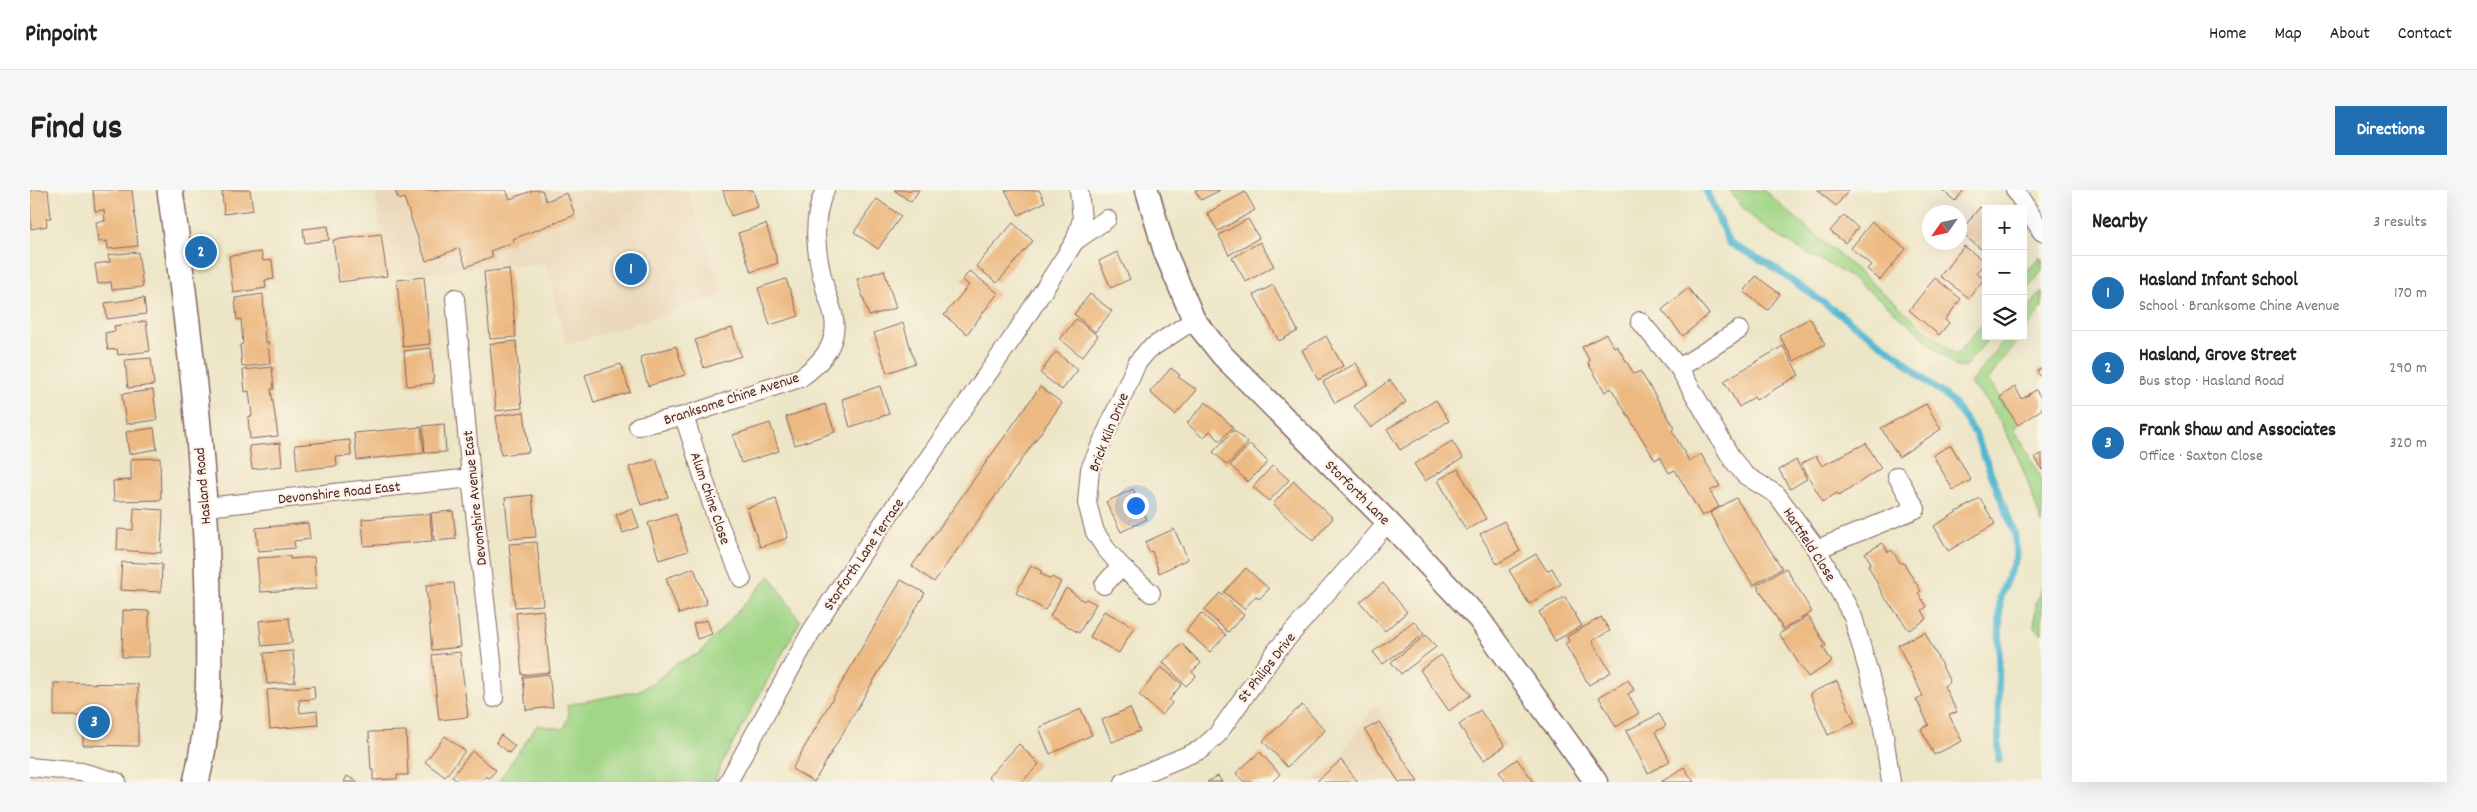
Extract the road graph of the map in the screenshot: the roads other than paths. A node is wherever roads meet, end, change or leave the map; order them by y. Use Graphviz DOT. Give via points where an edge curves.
graph roads {
  1 [pos="170,190"];
  2 [pos="825,190"];
  3 [pos="1079,190"];
  4 [pos="1147,190"];
  5 [pos="2015,190"];
  6 [pos="1107,219"];
  7 [pos="2042,232"];
  8 [pos="1075,241"];
  9 [pos="455,298"];
  10 [pos="1194,320"];
  11 [pos="1640,321"];
  12 [pos="1739,330"];
  13 [pos="1679,368"];
  14 [pos="684,416"];
  15 [pos="638,426"];
  16 [pos="1897,476"];
  17 [pos="471,478"];
  18 [pos="206,507"];
  19 [pos="1388,522"];
  20 [pos="1816,549"];
  21 [pos="1122,566"];
  22 [pos="742,579"];
  23 [pos="1104,585"];
  24 [pos="1151,593"];
  25 [pos="494,698"];
  26 [pos="30,767"];
  27 [pos="117,782"];
  28 [pos="196,782"];
  29 [pos="728,782"];
  30 [pos="1124,782"];
  31 [pos="1596,782"];
  32 [pos="1891,782"];
  1 -- 18 [label="main road, Hasland Road"];
  2 -- 14 [label="street, Branksome Chine Avenue" via="819,204 816,243 824,285 834,314 834,333 829,349 816,367 800,378"];
  3 -- 8 [label="street" via="1082,219"];
  4 -- 10 [label="street, Storforth Lane" via="1165,252"];
  5 -- 7 [label="street"];
  6 -- 8 [label="street"];
  8 -- 29 [label="street, Storforth Lane Terrace" via="1014,336 816,624"];
  9 -- 17 [label="street, Devonshire Avenue East"];
  10 -- 19 [label="street, Storforth Lane" via="1222,355"];
  10 -- 21 [label="street, Brick Kiln Drive" via="1148,350 1136,363 1090,469 1087,503 1095,532"];
  11 -- 13 [label="street, Hartfield Close"];
  12 -- 13 [label="street"];
  13 -- 20 [label="street, Hartfield Close" via="1736,465 1745,475 1776,495"];
  14 -- 15 [label="street, Branksome Chine Avenue"];
  14 -- 22 [label="street, Alum Chine Close" via="716,517"];
  16 -- 20 [label="street" via="1916,509"];
  17 -- 18 [label="street, Devonshire Road East"];
  17 -- 25 [label="street, Devonshire Avenue East"];
  18 -- 28 [label="main road, Hasland Road" via="211,658 205,747"];
  19 -- 30 [label="street, St Philips Drive" via="1277,650 1216,735 1200,750"];
  19 -- 31 [label="street, Storforth Lane" via="1479,620"];
  20 -- 32 [label="street, Hartfield Close" via="1853,617 1881,716"];
  21 -- 23 [label="street"];
  21 -- 24 [label="street, Brick Kiln Drive"];
  26 -- 27 [label="street" via="81,772"];
}
